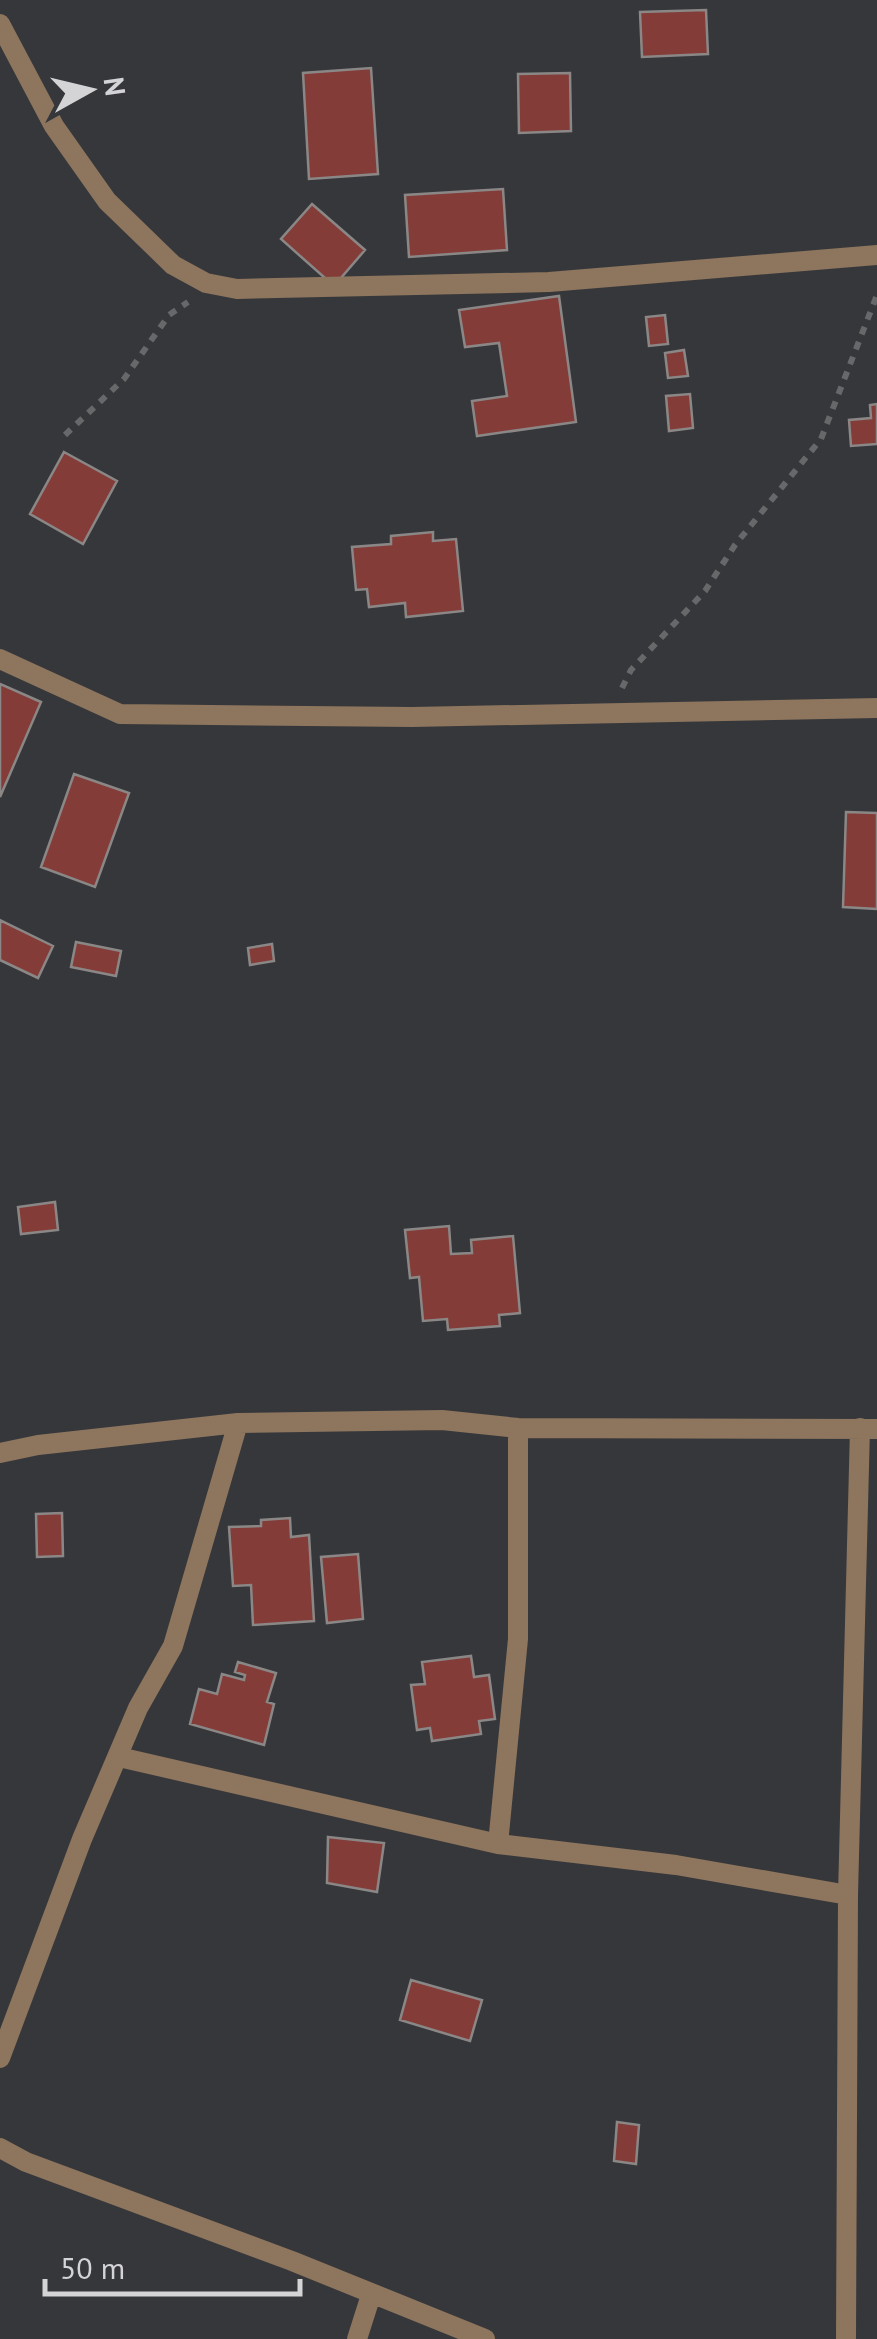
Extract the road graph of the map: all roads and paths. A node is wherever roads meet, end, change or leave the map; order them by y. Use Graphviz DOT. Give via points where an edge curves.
graph roads {
  1 [pos="0,24"];
  2 [pos="877,255"];
  3 [pos="237,290"];
  4 [pos="877,296"];
  5 [pos="65,436"];
  6 [pos="0,659"];
  7 [pos="877,708"];
  8 [pos="609,713"];
  9 [pos="238,1423"];
  10 [pos="518,1428"];
  11 [pos="868,1429"];
  12 [pos="0,1453"];
  13 [pos="119,1757"];
  14 [pos="498,1844"];
  15 [pos="848,1895"];
  16 [pos="0,2058"];
  17 [pos="0,2148"];
  18 [pos="371,2295"];
  19 [pos="357,2339"];
  20 [pos="485,2339"];
  21 [pos="846,2339"];
  1 -- 3 [label="street" via="54,126 107,201 174,265"];
  2 -- 3 [label="street" via="549,282"];
  3 -- 5 [label="path" via="180,306 124,379"];
  4 -- 8 [label="path" via="821,439 706,590 631,670"];
  6 -- 8 [label="street" via="120,714"];
  7 -- 8 [label="street"];
  9 -- 10 [label="street" via="442,1420"];
  9 -- 12 [label="street"];
  9 -- 13 [label="street" via="174,1646"];
  10 -- 11 [label="street"];
  10 -- 14 [label="street" via="518,1639"];
  11 -- 15 [label="street"];
  13 -- 14 [label="street"];
  13 -- 16 [label="street"];
  14 -- 15 [label="street"];
  15 -- 21 [label="street"];
  17 -- 18 [label="street"];
  18 -- 19 [label="street"];
  18 -- 20 [label="street"];
}
